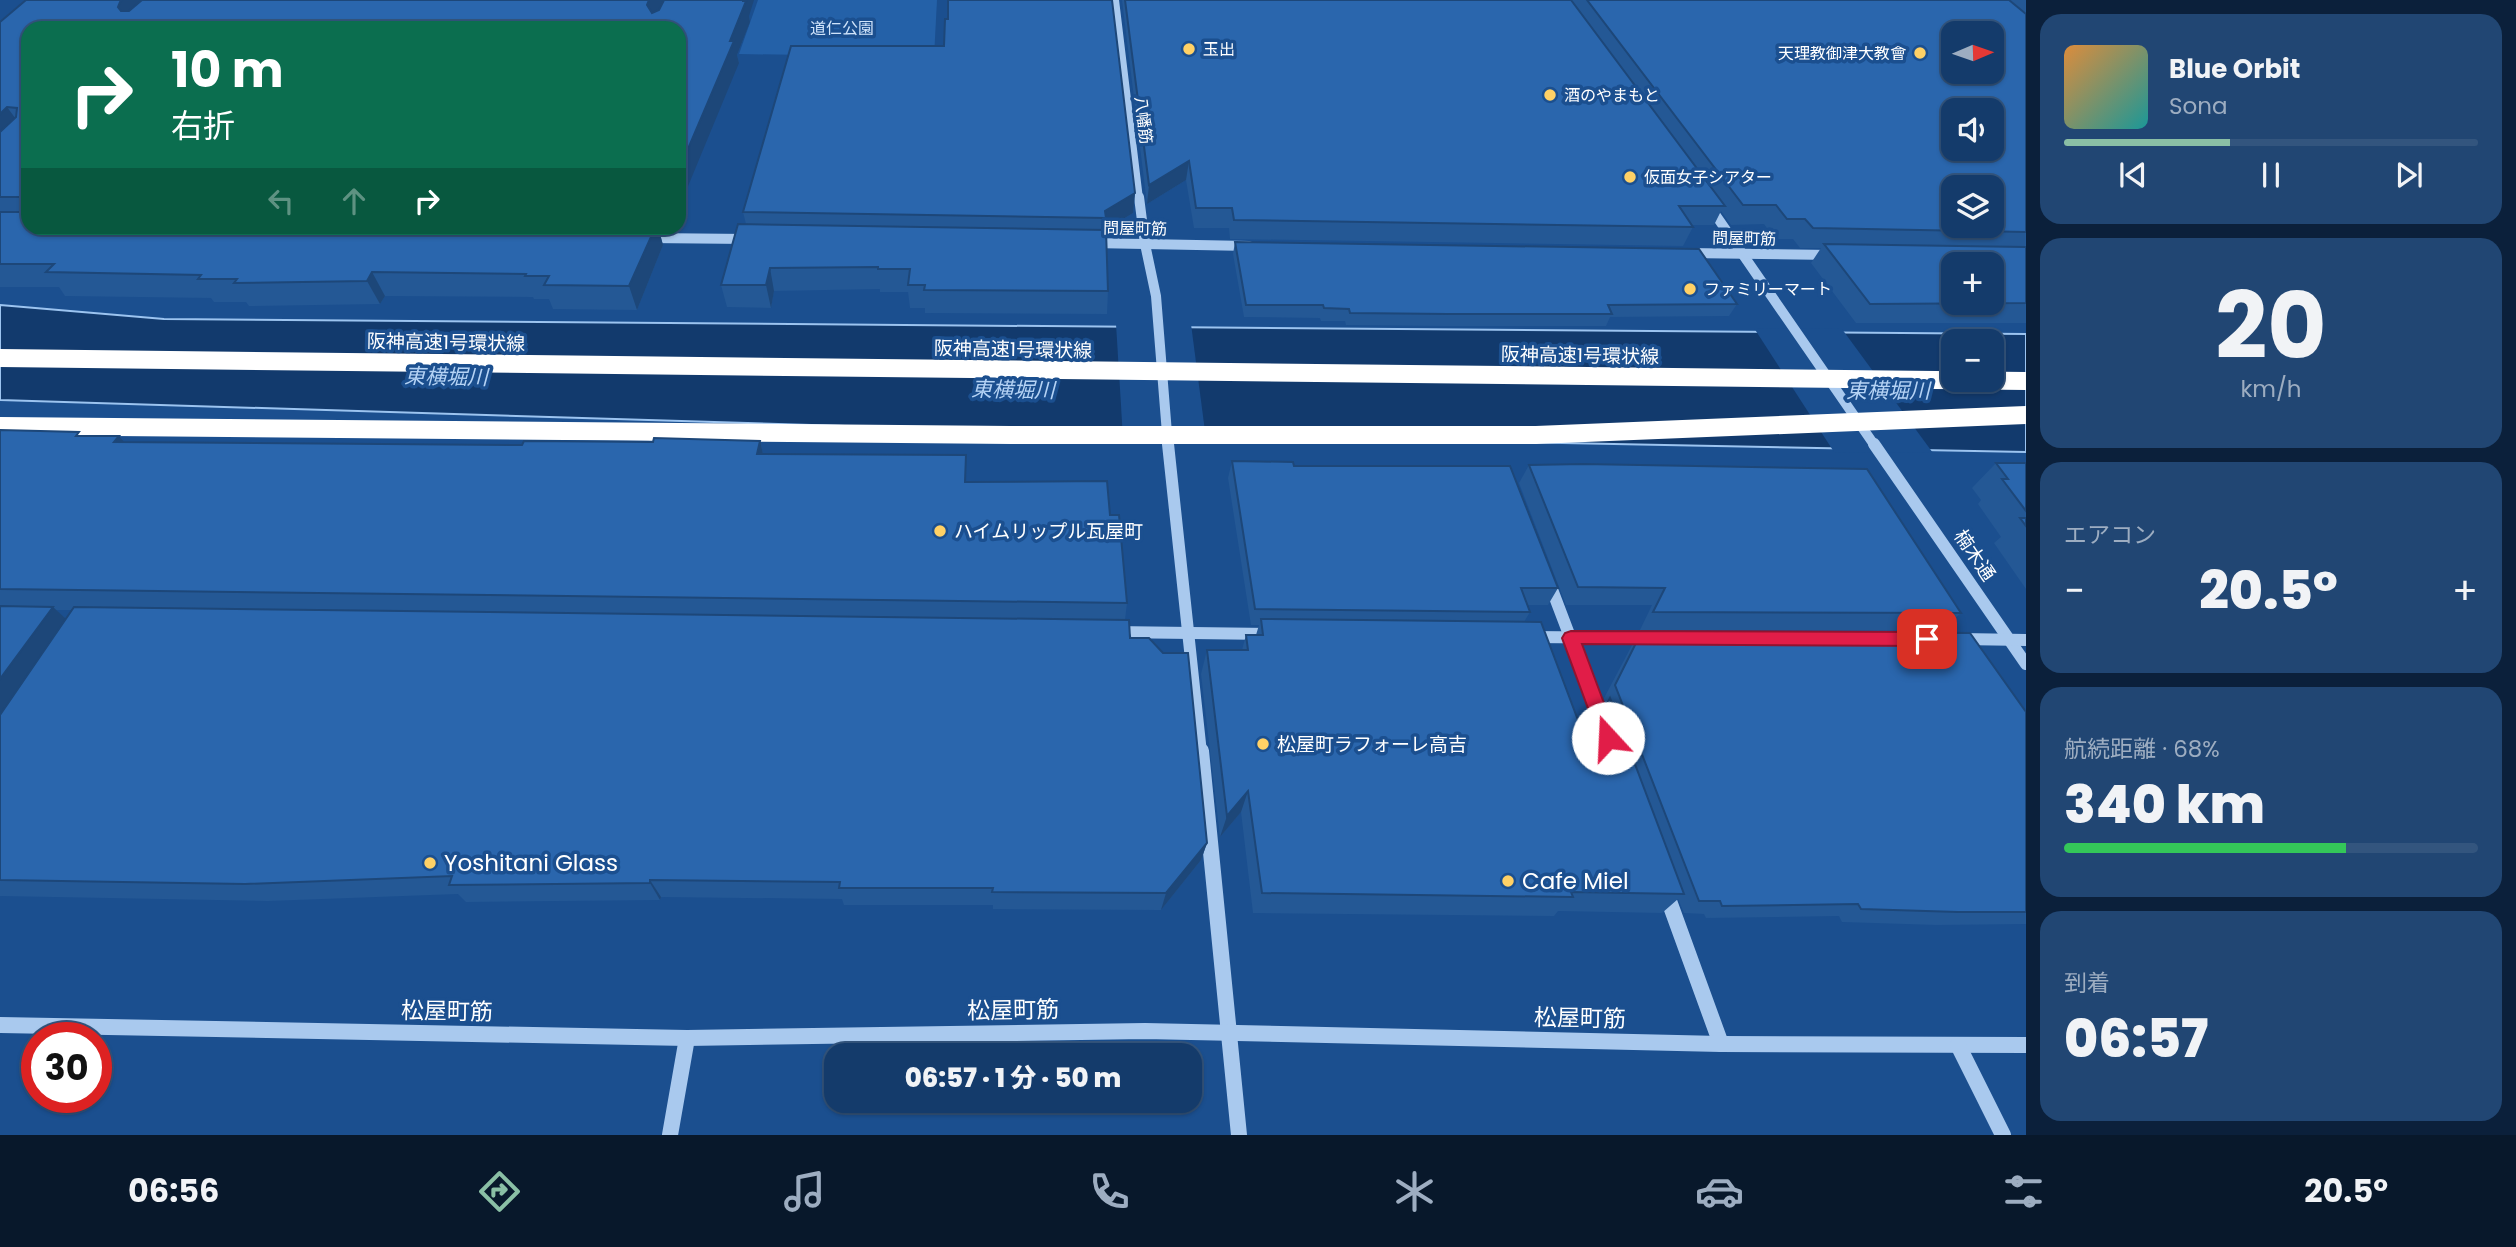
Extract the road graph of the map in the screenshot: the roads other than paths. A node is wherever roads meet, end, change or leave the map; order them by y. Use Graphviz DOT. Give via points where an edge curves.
graph roads {
  1 [pos="1115,0"];
  2 [pos="1704,199"];
  3 [pos="637,237"];
  4 [pos="761,239"];
  5 [pos="1077,243"];
  6 [pos="1145,244"];
  7 [pos="1257,246"];
  8 [pos="1674,253"];
  9 [pos="1744,254"];
  10 [pos="1838,256"];
  11 [pos="0,358"];
  12 [pos="2026,381"];
  13 [pos="2026,415"];
  14 [pos="1,426"];
  15 [pos="1892,468"];
  16 [pos="1541,560"];
  17 [pos="1092,632"];
  18 [pos="1189,633"];
  19 [pos="1285,634"];
  20 [pos="1516,637"];
  21 [pos="1571,638"];
  22 [pos="1667,638"];
  23 [pos="1941,639"];
  24 [pos="2010,640"];
  25 [pos="2026,640"];
  26 [pos="2026,664"];
  27 [pos="1608,738"];
  28 [pos="1660,877"];
  29 [pos="0,1025"];
  30 [pos="1227,1034"];
  31 [pos="687,1038"];
  32 [pos="1721,1044"];
  33 [pos="1958,1045"];
  34 [pos="2026,1045"];
  35 [pos="670,1135"];
  36 [pos="1239,1135"];
  37 [pos="2003,1135"];
  1 -- 6 [label="street, 八幡筋"];
  2 -- 9 [label="street"];
  3 -- 4 [label="street"];
  5 -- 6 [label="street, 問屋町筋"];
  6 -- 7 [label="street, 問屋町筋"];
  6 -- 18 [label="street, 八幡筋, bridge" via="1156,296 1171,486"];
  8 -- 9 [label="street, 問屋町筋"];
  9 -- 10 [label="street, 問屋町筋"];
  9 -- 15 [label="street, bridge"];
  11 -- 12 [label="highway, 阪神高速1号環状線, bridge"];
  13 -- 14 [label="highway, bridge" via="1536,435"];
  15 -- 24 [label="street, 楠木通"];
  16 -- 21 [label="street"];
  17 -- 18 [label="street"];
  18 -- 19 [label="street"];
  18 -- 30 [label="street, 八幡筋"];
  20 -- 21 [label="street"];
  21 -- 22 [label="street"];
  21 -- 27 [label="street"];
  23 -- 24 [label="street"];
  24 -- 25 [label="street"];
  24 -- 26 [label="street, 楠木通"];
  28 -- 32 [label="street"];
  29 -- 31 [label="street, 松屋町筋"];
  30 -- 31 [label="street, 松屋町筋" via="1145,1031"];
  30 -- 32 [label="street, 松屋町筋"];
  30 -- 36 [label="street"];
  31 -- 35 [label="street"];
  32 -- 33 [label="street, 松屋町筋"];
  33 -- 34 [label="street, 松屋町筋"];
  33 -- 37 [label="street"];
}
